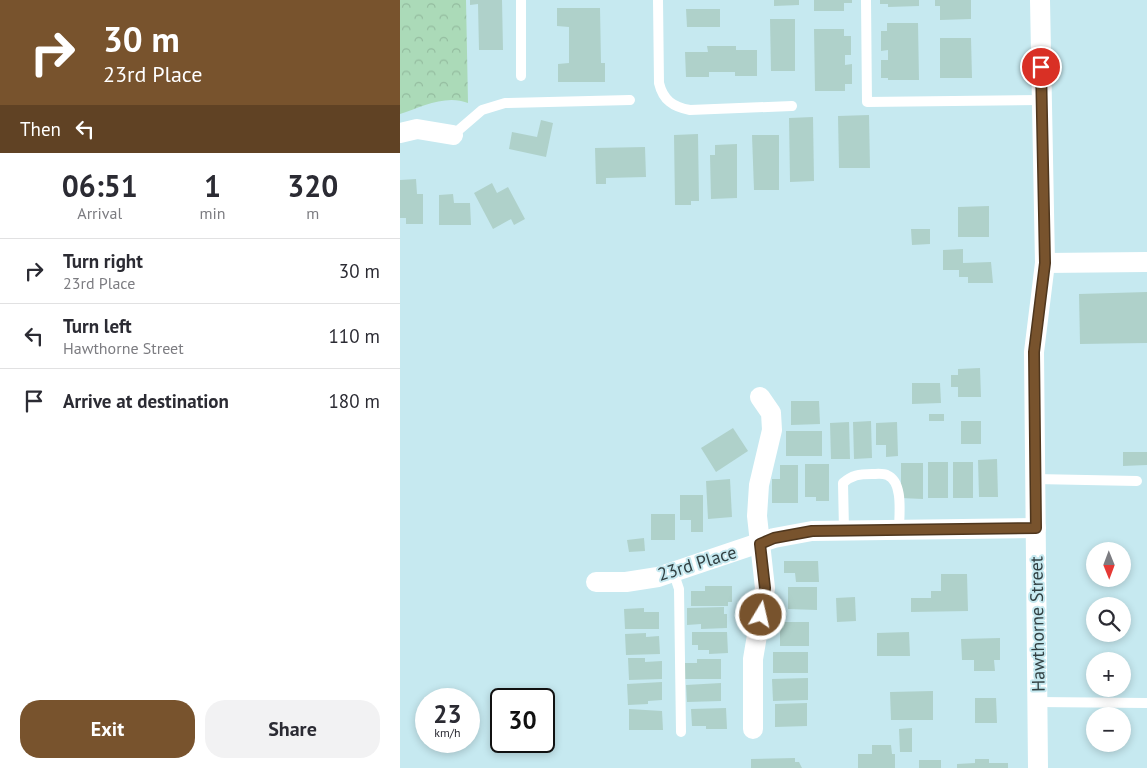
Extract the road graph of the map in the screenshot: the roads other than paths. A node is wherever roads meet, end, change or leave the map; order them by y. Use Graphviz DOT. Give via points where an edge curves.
graph roads {
  1 [pos="521,0"];
  2 [pos="658,0"];
  3 [pos="866,0"];
  4 [pos="1040,0"];
  5 [pos="522,76"];
  6 [pos="630,100"];
  7 [pos="1041,100"];
  8 [pos="792,106"];
  9 [pos="400,133"];
  10 [pos="454,135"];
  11 [pos="1147,262"];
  12 [pos="1045,263"];
  13 [pos="760,397"];
  14 [pos="1035,479"];
  15 [pos="1136,481"];
  16 [pos="1036,528"];
  17 [pos="844,530"];
  18 [pos="900,530"];
  19 [pos="760,544"];
  20 [pos="673,572"];
  21 [pos="596,582"];
  22 [pos="1037,702"];
  23 [pos="1147,703"];
  24 [pos="753,730"];
  25 [pos="680,732"];
  26 [pos="1038,768"];
  1 -- 5 [label="lane"];
  2 -- 8 [label="lane" via="658,83 661,95 675,107 690,110"];
  3 -- 7 [label="lane" via="868,102"];
  4 -- 7 [label="street, Hawthorne Street"];
  6 -- 10 [label="lane" via="505,103 482,110"];
  7 -- 12 [label="street, Hawthorne Street"];
  9 -- 10 [label="street" via="417,129"];
  11 -- 12 [label="street"];
  12 -- 14 [label="street, Hawthorne Street" via="1034,352"];
  13 -- 19 [label="street" via="771,413 772,430 759,484 757,516"];
  14 -- 15 [label="lane"];
  14 -- 16 [label="street, Hawthorne Street"];
  16 -- 18 [label="street, 23rd Place"];
  16 -- 22 [label="street, Hawthorne Street"];
  17 -- 18 [label="street, 23rd Place"];
  17 -- 18 [label="lane" via="843,483 851,476 861,474 887,475 894,480 898,488"];
  17 -- 19 [label="street, 23rd Place" via="812,531"];
  19 -- 20 [label="street, 23rd Place"];
  19 -- 24 [label="street" via="765,588 753,659"];
  20 -- 21 [label="street, 23rd Place" via="626,582"];
  20 -- 25 [label="lane" via="679,589"];
  22 -- 23 [label="lane"];
  22 -- 26 [label="street, Hawthorne Street"];
}
